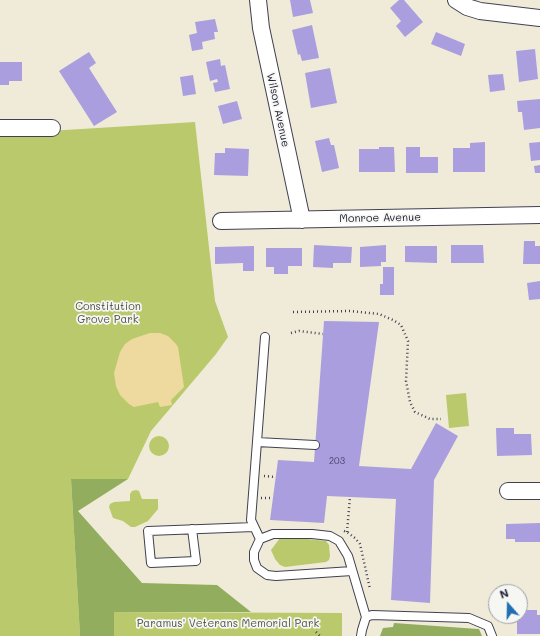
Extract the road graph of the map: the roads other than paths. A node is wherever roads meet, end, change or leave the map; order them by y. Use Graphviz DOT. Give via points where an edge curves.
graph roads {
  1 [pos="258,0"];
  2 [pos="456,0"];
  3 [pos="540,18"];
  4 [pos="0,128"];
  5 [pos="52,128"];
  6 [pos="540,215"];
  7 [pos="302,220"];
  8 [pos="220,221"];
  9 [pos="265,337"];
  10 [pos="257,442"];
  11 [pos="315,445"];
  12 [pos="508,491"];
  13 [pos="540,491"];
  14 [pos="254,527"];
  15 [pos="192,530"];
  16 [pos="260,539"];
  17 [pos="352,571"];
  18 [pos="366,617"];
  19 [pos="361,636"];
  20 [pos="492,636"];
  1 -- 7 [label="street, Wilson Avenue" via="261,28"];
  2 -- 3 [label="street" via="480,11"];
  4 -- 5 [label="street"];
  6 -- 7 [label="street, Monroe Avenue"];
  7 -- 8 [label="street, Monroe Avenue"];
  9 -- 10 [label="lane"];
  10 -- 11 [label="lane"];
  10 -- 14 [label="lane" via="251,520"];
  12 -- 13 [label="street"];
  14 -- 15 [label="lane"];
  14 -- 16 [label="lane"];
  15 -- 15 [label="lane" via="148,531 151,563 196,561"];
  16 -- 17 [label="lane" via="273,534 330,536 339,541 348,556"];
  16 -- 17 [label="lane" via="254,552 254,560 257,568 267,575"];
  17 -- 18 [label="lane"];
  18 -- 19 [label="lane"];
  18 -- 20 [label="lane" via="372,615 469,618 488,626"];
}
